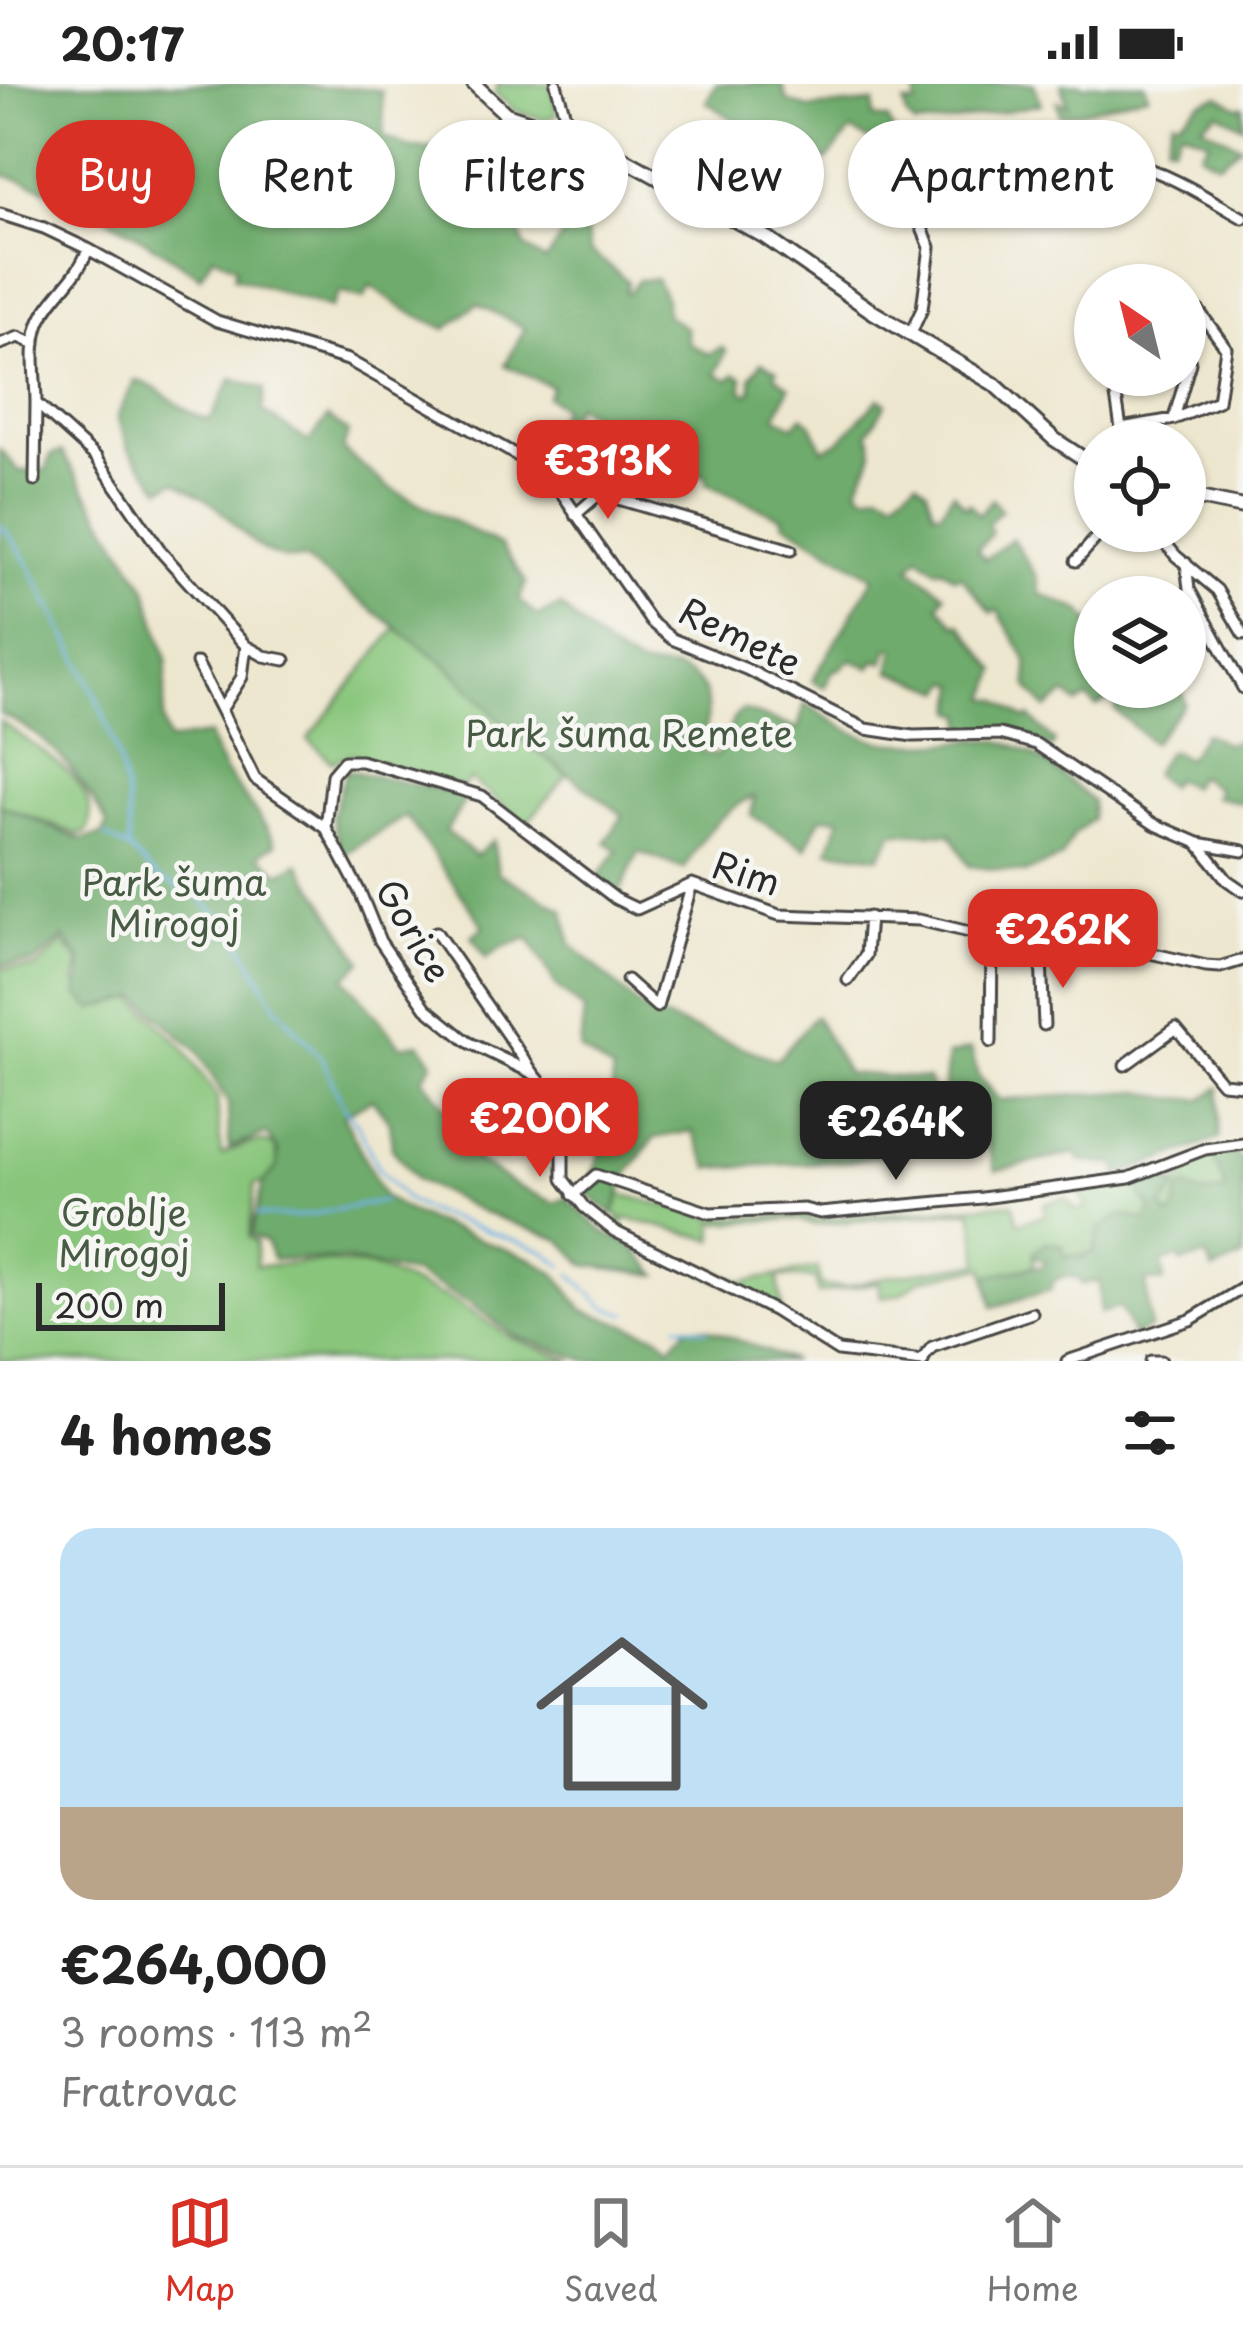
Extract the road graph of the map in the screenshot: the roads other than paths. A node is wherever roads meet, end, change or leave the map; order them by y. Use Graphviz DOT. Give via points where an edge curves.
graph roads {
  1 [pos="474,84"];
  2 [pos="556,84"];
  3 [pos="519,120"];
  4 [pos="566,120"];
  5 [pos="628,161"];
  6 [pos="0,214"];
  7 [pos="1243,218"];
  8 [pos="88,249"];
  9 [pos="1206,322"];
  10 [pos="910,335"];
  11 [pos="0,344"];
  12 [pos="35,344"];
  13 [pos="1181,396"];
  14 [pos="36,404"];
  15 [pos="1174,419"];
  16 [pos="1168,420"];
  17 [pos="1074,452"];
  18 [pos="35,481"];
  19 [pos="1206,499"];
  20 [pos="1243,507"];
  21 [pos="574,514"];
  22 [pos="791,550"];
  23 [pos="1083,552"];
  24 [pos="1176,552"];
  25 [pos="1076,560"];
  26 [pos="1186,563"];
  27 [pos="1243,634"];
  28 [pos="246,646"];
  29 [pos="285,660"];
  30 [pos="197,663"];
  31 [pos="1243,688"];
  32 [pos="221,710"];
  33 [pos="326,828"];
  34 [pos="1198,843"];
  35 [pos="1243,850"];
  36 [pos="692,884"];
  37 [pos="1243,891"];
  38 [pos="869,917"];
  39 [pos="436,932"];
  40 [pos="992,942"];
  41 [pos="1041,958"];
  42 [pos="1243,959"];
  43 [pos="627,980"];
  44 [pos="848,980"];
  45 [pos="1044,1025"];
  46 [pos="991,1042"];
  47 [pos="1125,1065"];
  48 [pos="534,1074"];
  49 [pos="1243,1085"];
  50 [pos="1243,1144"];
  51 [pos="573,1195"];
  52 [pos="1243,1288"];
  53 [pos="1032,1313"];
  54 [pos="923,1361"];
  55 [pos="1066,1361"];
  56 [pos="1151,1361"];
  57 [pos="1161,1361"];
  1 -- 3 [label="main road"];
  2 -- 4 [label="street"];
  5 -- 10 [label="main road" via="766,238"];
  6 -- 8 [label="street, Remete"];
  7 -- 10 [label="street" via="1118,162 1015,169 919,189 910,200 930,247"];
  8 -- 12 [label="street" via="40,320"];
  8 -- 21 [label="street, Remete" via="218,321 382,377 545,474"];
  9 -- 15 [label="street" via="1226,348 1218,401"];
  10 -- 17 [label="main road" via="994,384"];
  11 -- 12 [label="street" via="19,337"];
  12 -- 14 [label="street"];
  13 -- 15 [label="street"];
  14 -- 18 [label="street"];
  14 -- 28 [label="street" via="96,457 163,554"];
  15 -- 16 [label="street"];
  19 -- 20 [label="main road"];
  21 -- 22 [label="street" via="608,496"];
  21 -- 34 [label="street, Remete" via="651,622 672,639 886,734 1000,734 1036,744 1135,813"];
  23 -- 25 [label="street"];
  24 -- 26 [label="street"];
  26 -- 27 [label="street" via="1217,590"];
  26 -- 31 [label="street" via="1189,589"];
  28 -- 29 [label="street"];
  28 -- 32 [label="street" via="242,677"];
  30 -- 32 [label="street, Gorice"];
  32 -- 33 [label="street, Gorice" via="255,779"];
  33 -- 36 [label="street, Rim" via="334,770 361,760 482,796 628,906 646,908"];
  33 -- 48 [label="street, Gorice" via="380,941 426,1008 468,1042"];
  34 -- 35 [label="street"];
  34 -- 37 [label="street"];
  36 -- 38 [label="street, Rim" via="779,915"];
  36 -- 43 [label="street" via="657,1007"];
  38 -- 40 [label="street, Rim" via="919,920"];
  38 -- 44 [label="street" via="866,956"];
  39 -- 48 [label="street"];
  40 -- 41 [label="street, Rim"];
  40 -- 46 [label="street"];
  41 -- 42 [label="street, Rim" via="1124,946 1206,966"];
  41 -- 45 [label="street"];
  47 -- 49 [label="street" via="1176,1028 1222,1083"];
  48 -- 51 [label="street" via="562,1116 563,1179"];
  50 -- 51 [label="street" via="1204,1149 1129,1178 820,1213 710,1213 596,1175"];
  51 -- 54 [label="street" via="614,1231 838,1351"];
  52 -- 55 [label="street" via="1190,1320"];
  53 -- 54 [label="street" via="932,1346"];
  56 -- 57 [label="street"];
}
